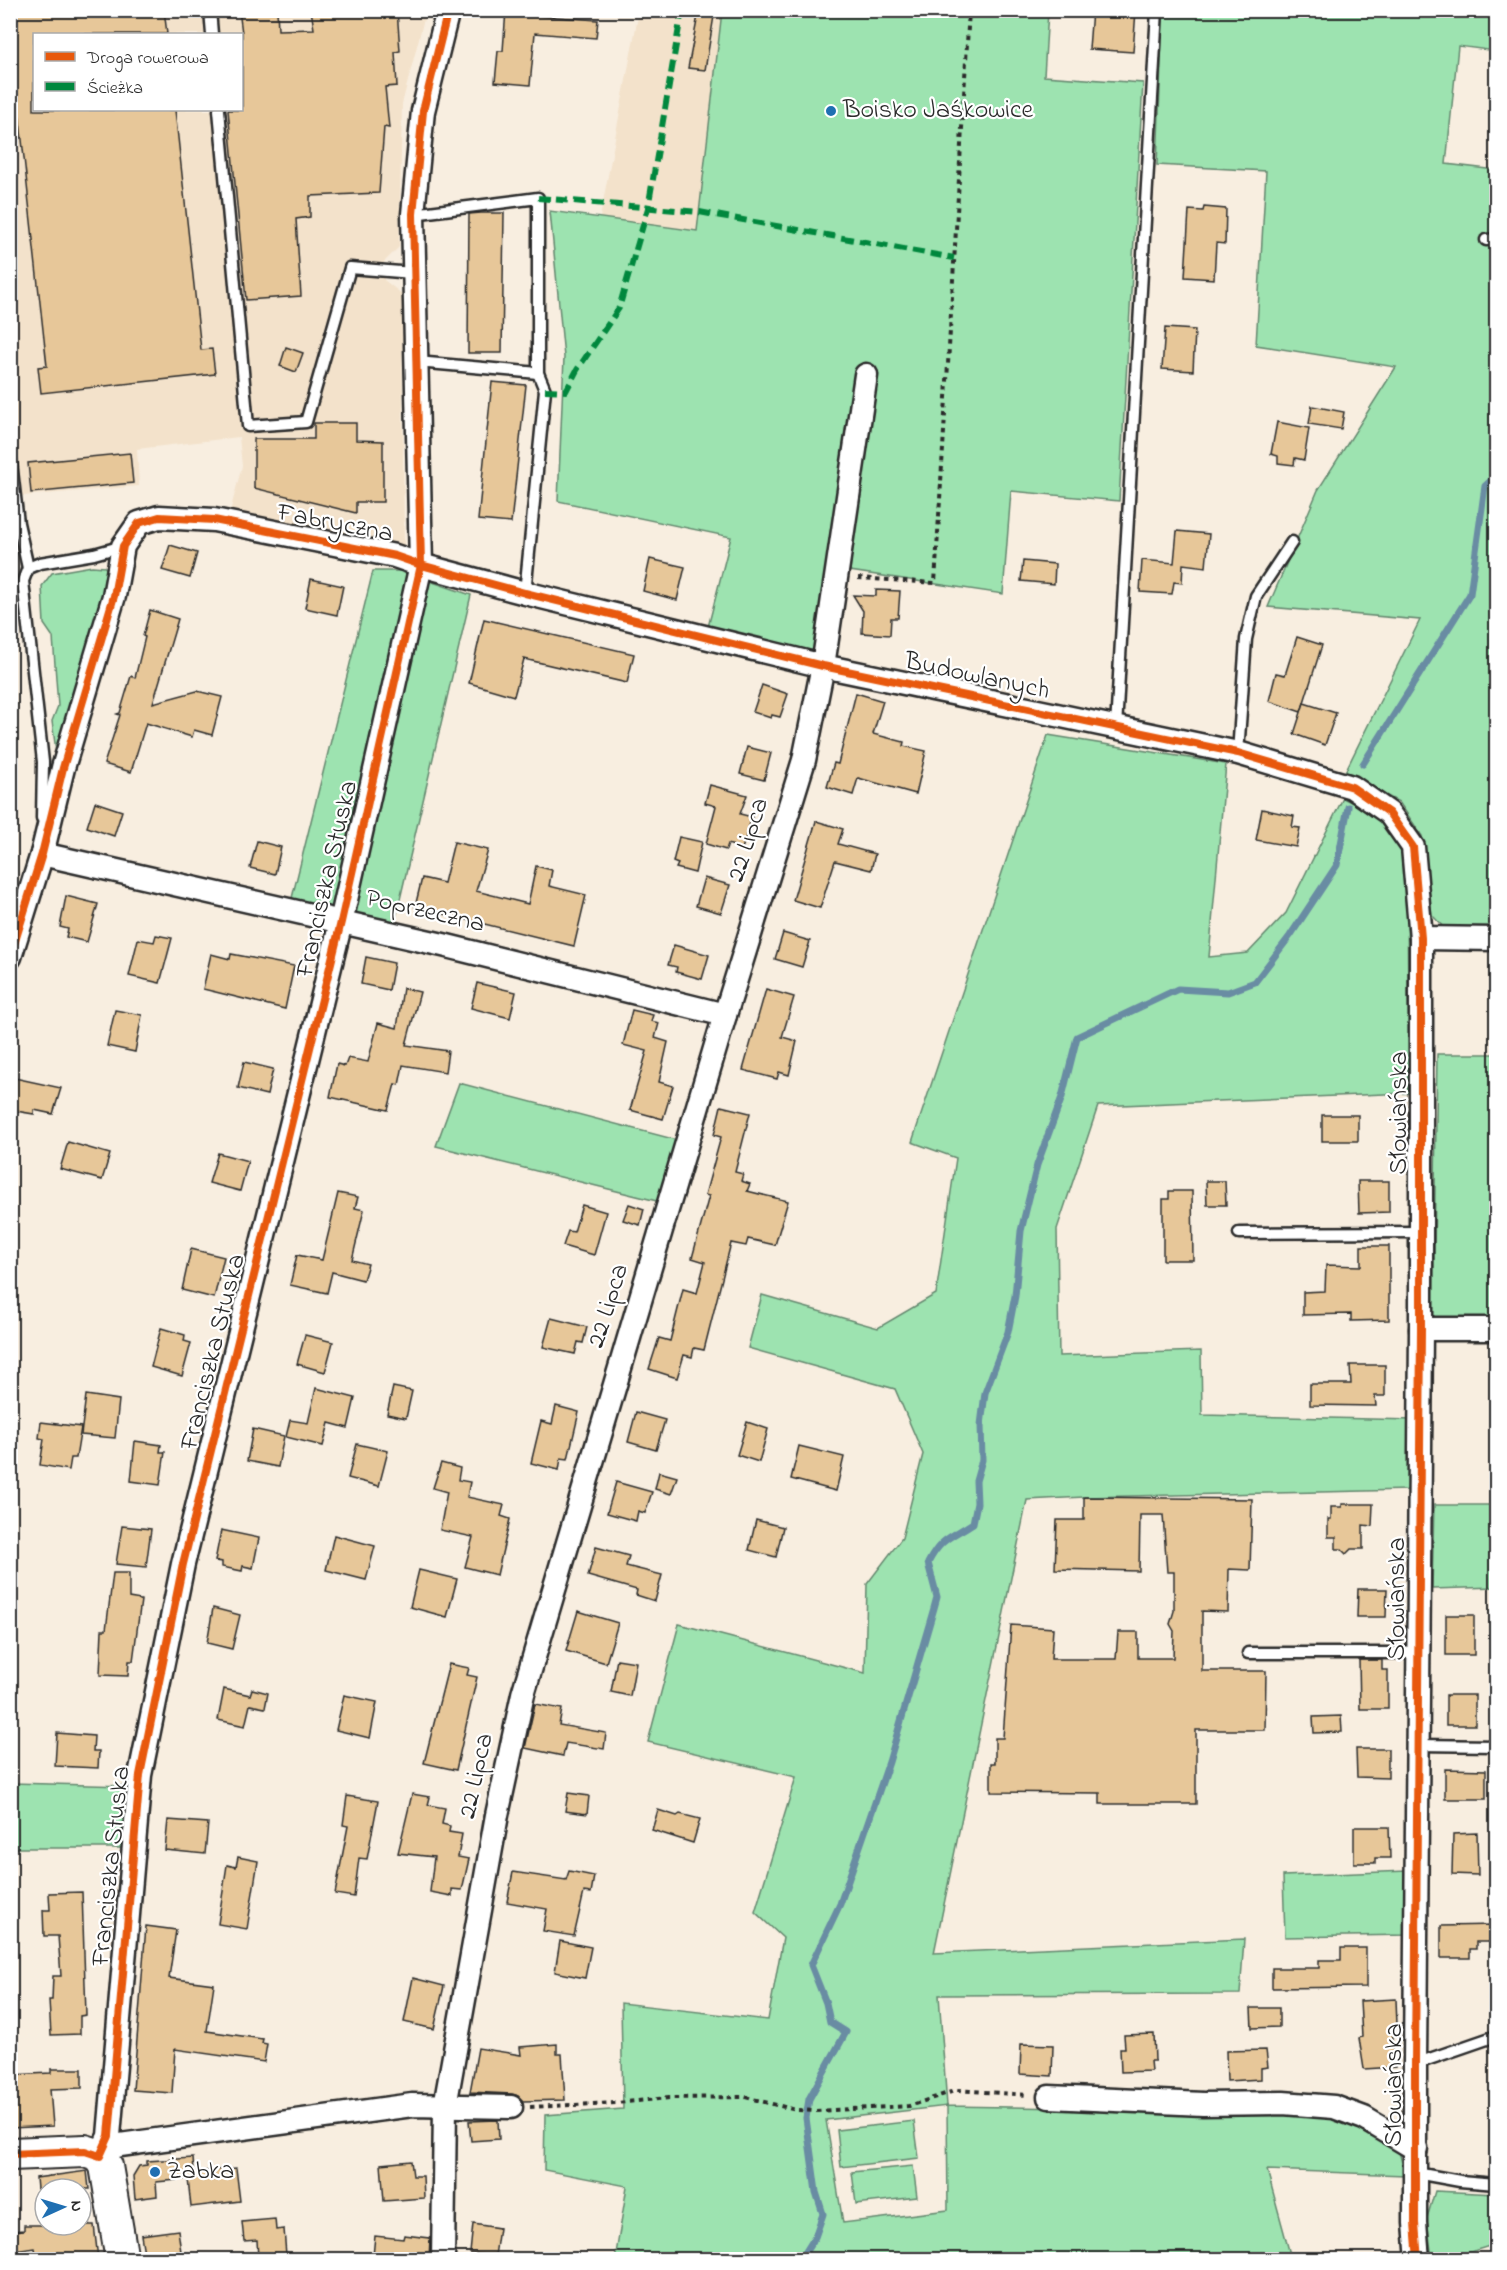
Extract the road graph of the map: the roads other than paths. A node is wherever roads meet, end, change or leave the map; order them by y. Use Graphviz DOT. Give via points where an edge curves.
graph roads {
  1 [pos="210,10"];
  2 [pos="448,10"];
  3 [pos="1157,10"];
  4 [pos="212,33"];
  5 [pos="219,111"];
  6 [pos="413,214"];
  7 [pos="413,273"];
  8 [pos="417,362"];
  9 [pos="538,373"];
  10 [pos="866,375"];
  11 [pos="10,453"];
  12 [pos="1292,542"];
  13 [pos="123,546"];
  14 [pos="421,565"];
  15 [pos="28,568"];
  16 [pos="525,593"];
  17 [pos="824,666"];
  18 [pos="1116,728"];
  19 [pos="1238,753"];
  20 [pos="42,854"];
  21 [pos="341,922"];
  22 [pos="1421,938"];
  23 [pos="1497,939"];
  24 [pos="10,957"];
  25 [pos="725,1015"];
  26 [pos="1421,1232"];
  27 [pos="1239,1233"];
  28 [pos="1421,1329"];
  29 [pos="1497,1329"];
  30 [pos="1248,1653"];
  31 [pos="1418,1653"];
  32 [pos="1418,1744"];
  33 [pos="1497,1746"];
  34 [pos="1497,2036"];
  35 [pos="1415,2064"];
  36 [pos="1049,2097"];
  37 [pos="445,2106"];
  38 [pos="511,2107"];
  39 [pos="1416,2149"];
  40 [pos="10,2154"];
  41 [pos="100,2156"];
  42 [pos="1416,2173"];
  43 [pos="1497,2184"];
  44 [pos="122,2259"];
  45 [pos="443,2259"];
  46 [pos="1418,2259"];
  1 -- 4 [label="lane"];
  2 -- 6 [label="street, Fabryczna" via="423,111"];
  3 -- 18 [label="lane"];
  5 -- 7 [label="lane" via="248,426 306,422 350,268"];
  6 -- 7 [label="street, Fabryczna"];
  6 -- 9 [label="lane" via="538,198"];
  7 -- 8 [label="street, Fabryczna"];
  8 -- 9 [label="lane"];
  8 -- 14 [label="street, Fabryczna"];
  9 -- 16 [label="lane" via="545,390"];
  10 -- 17 [label="street, 22 Lipca"];
  11 -- 15 [label="lane" via="16,514"];
  12 -- 19 [label="lane" via="1256,596 1246,639"];
  13 -- 14 [label="street, Fabryczna" via="139,523 159,517 214,520 395,556"];
  13 -- 15 [label="lane"];
  13 -- 20 [label="street, Fabryczna" via="114,596"];
  14 -- 16 [label="street, Budowlanych"];
  14 -- 21 [label="street, Franciszka Stuska"];
  15 -- 20 [label="lane" via="23,581 43,762"];
  16 -- 17 [label="street, Budowlanych"];
  17 -- 18 [label="street, Budowlanych"];
  17 -- 25 [label="street, 22 Lipca" via="804,760"];
  18 -- 19 [label="street, Budowlanych"];
  19 -- 22 [label="street, Budowlanych" via="1352,787 1389,813 1413,847"];
  20 -- 21 [label="street, Poprzeczna"];
  20 -- 24 [label="street, Fabryczna"];
  21 -- 25 [label="street, Poprzeczna"];
  21 -- 41 [label="street, Franciszka Stuska" via="183,1564 140,1775 109,2136"];
  22 -- 23 [label="street"];
  22 -- 26 [label="street, Słowiańska"];
  25 -- 37 [label="street, 22 Lipca" via="523,1694 497,1815"];
  26 -- 27 [label="lane"];
  26 -- 28 [label="street, Słowiańska"];
  28 -- 29 [label="street"];
  28 -- 31 [label="street, Słowiańska"];
  30 -- 31 [label="lane"];
  31 -- 32 [label="street, Słowiańska"];
  32 -- 33 [label="lane"];
  32 -- 35 [label="street, Słowiańska"];
  34 -- 35 [label="lane"];
  35 -- 39 [label="street, Słowiańska"];
  36 -- 39 [label="street" via="1334,2107 1364,2118"];
  37 -- 38 [label="street"];
  37 -- 41 [label="street" via="412,2104 120,2145"];
  37 -- 45 [label="street, 22 Lipca"];
  39 -- 42 [label="street, Słowiańska"];
  40 -- 41 [label="street" via="85,2151"];
  41 -- 44 [label="street" via="106,2166"];
  42 -- 43 [label="lane"];
  42 -- 46 [label="street, Słowiańska"];
}
